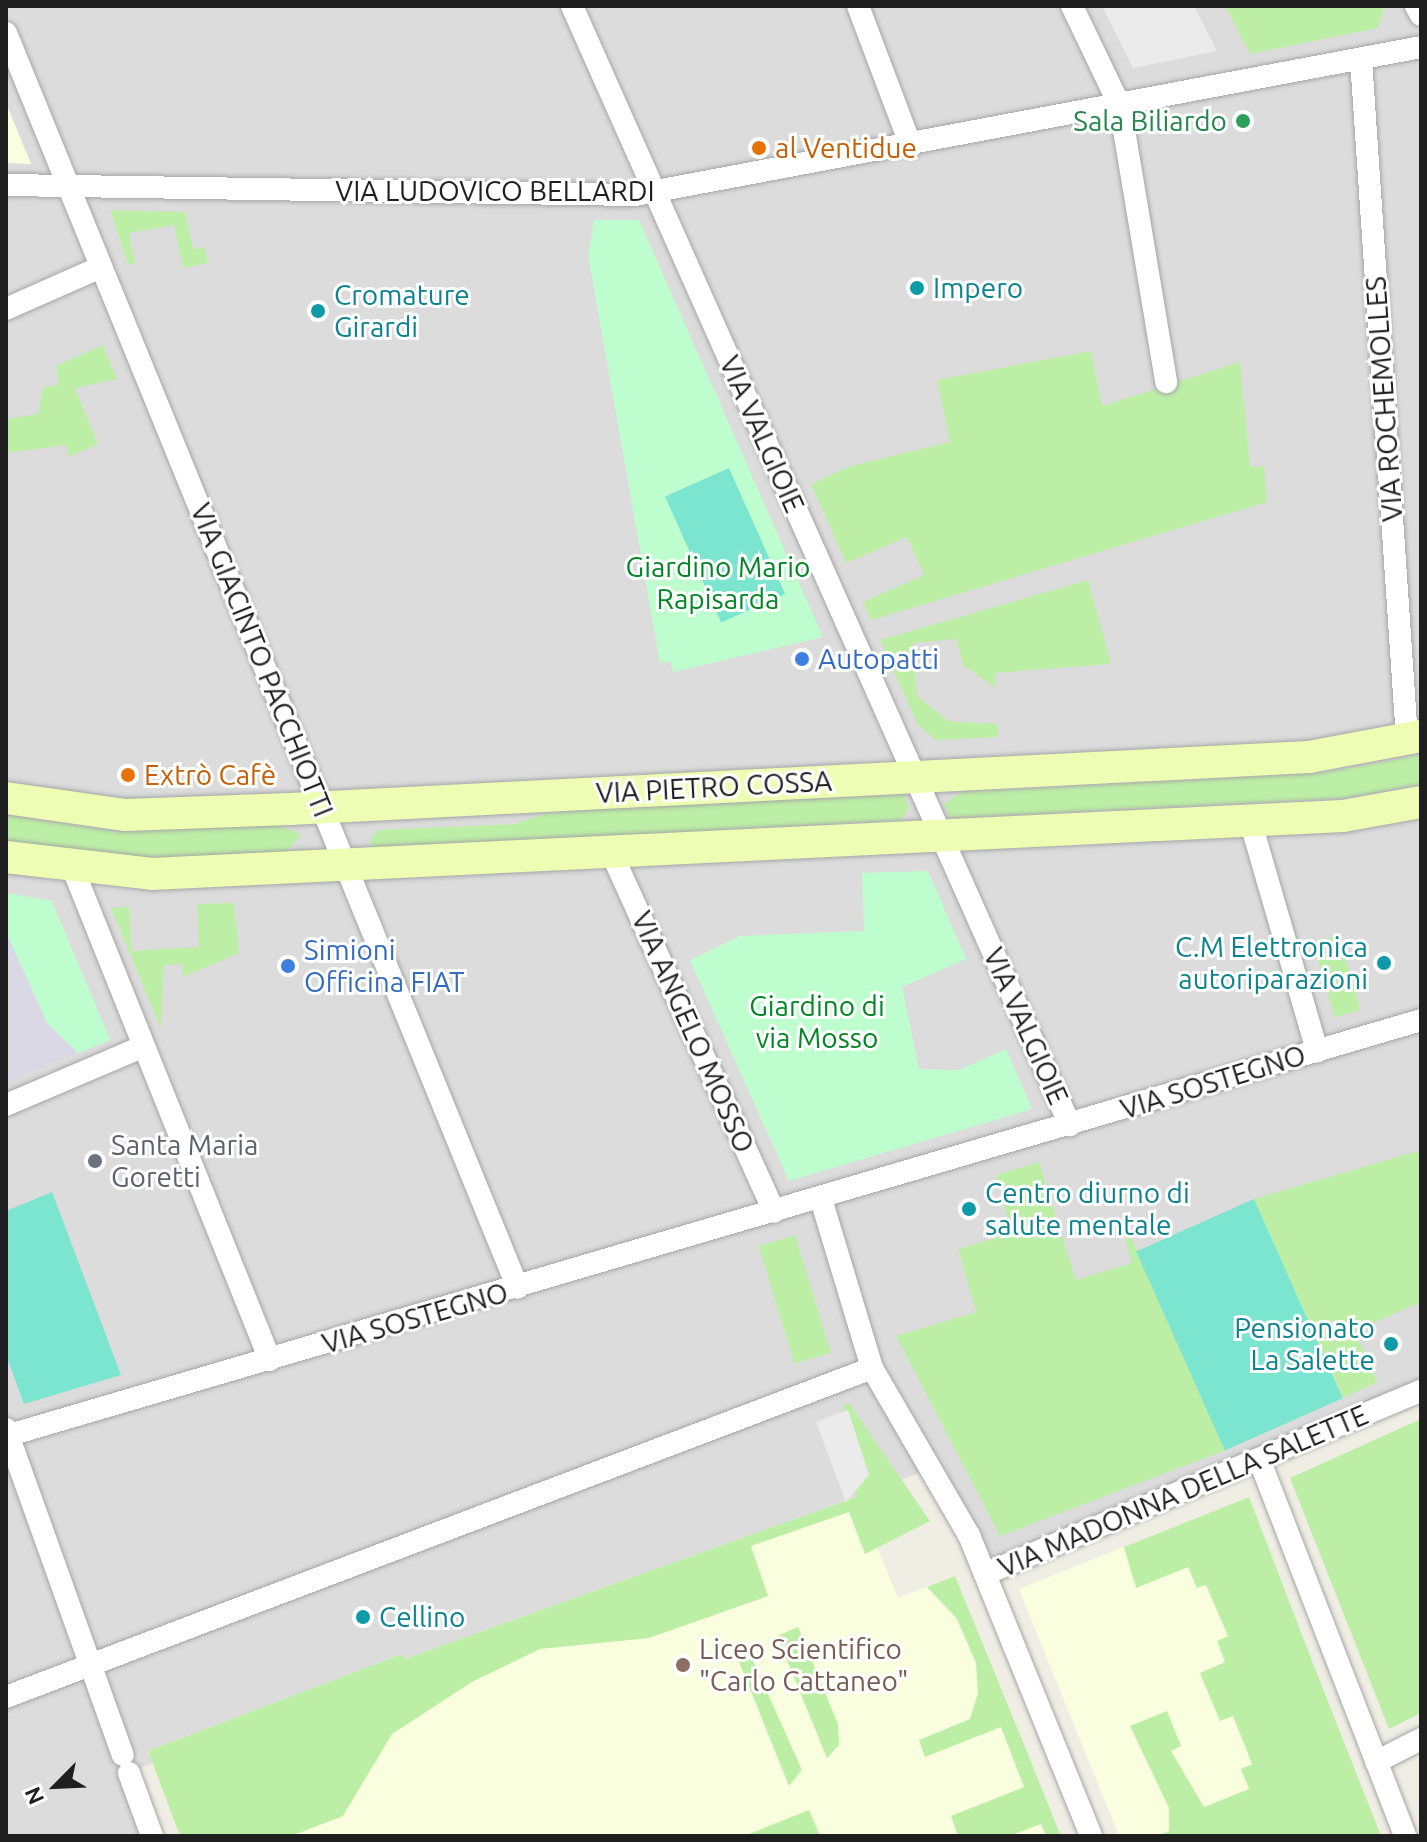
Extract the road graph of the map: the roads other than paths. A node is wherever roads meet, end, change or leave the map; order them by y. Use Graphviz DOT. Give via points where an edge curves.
graph roads {
  1 [pos="572,6"];
  2 [pos="858,6"];
  3 [pos="1072,6"];
  4 [pos="1416,6"];
  5 [pos="1421,15"];
  6 [pos="6,33"];
  7 [pos="1421,47"];
  8 [pos="1361,59"];
  9 [pos="1120,106"];
  10 [pos="911,146"];
  11 [pos="6,185"];
  12 [pos="68,186"];
  13 [pos="656,193"];
  14 [pos="101,267"];
  15 [pos="6,309"];
  16 [pos="1166,382"];
  17 [pos="1414,738"];
  18 [pos="915,777"];
  19 [pos="6,798"];
  20 [pos="1421,802"];
  21 [pos="321,807"];
  22 [pos="1250,820"];
  23 [pos="941,836"];
  24 [pos="611,852"];
  25 [pos="6,857"];
  26 [pos="344,866"];
  27 [pos="73,869"];
  28 [pos="1421,1020"];
  29 [pos="142,1047"];
  30 [pos="1317,1051"];
  31 [pos="6,1105"];
  32 [pos="1070,1125"];
  33 [pos="821,1199"];
  34 [pos="774,1212"];
  35 [pos="518,1288"];
  36 [pos="270,1360"];
  37 [pos="872,1368"];
  38 [pos="1421,1391"];
  39 [pos="7,1433"];
  40 [pos="1261,1464"];
  41 [pos="985,1574"];
  42 [pos="91,1664"];
  43 [pos="6,1697"];
  44 [pos="1421,1739"];
  45 [pos="1376,1762"];
  46 [pos="152,1836"];
  47 [pos="1091,1836"];
  48 [pos="1405,1836"];
  1 -- 13 [label="street, VIA VALGIOIE"];
  2 -- 10 [label="street"];
  3 -- 9 [label="street"];
  4 -- 5 [label="street"];
  6 -- 12 [label="street, VIA GIACINTO PACCHIOTTI"];
  7 -- 8 [label="street, VIA LUDOVICO BELLARDI"];
  8 -- 9 [label="street, VIA LUDOVICO BELLARDI"];
  8 -- 17 [label="street, VIA ROCHEMOLLES"];
  9 -- 10 [label="street, VIA LUDOVICO BELLARDI"];
  9 -- 16 [label="street"];
  10 -- 13 [label="street, VIA LUDOVICO BELLARDI"];
  11 -- 12 [label="street, VIA LUDOVICO BELLARDI"];
  12 -- 13 [label="street, VIA LUDOVICO BELLARDI"];
  12 -- 14 [label="street, VIA GIACINTO PACCHIOTTI"];
  13 -- 18 [label="street, VIA VALGIOIE"];
  14 -- 15 [label="street"];
  14 -- 21 [label="street, VIA GIACINTO PACCHIOTTI"];
  17 -- 18 [label="main road, VIA PIETRO COSSA" via="1309,757"];
  18 -- 21 [label="main road, VIA PIETRO COSSA"];
  18 -- 23 [label="street, VIA VALGIOIE"];
  19 -- 21 [label="main road, VIA PIETRO COSSA" via="126,815"];
  20 -- 22 [label="main road" via="1343,816"];
  21 -- 26 [label="street, VIA GIACINTO PACCHIOTTI"];
  22 -- 23 [label="main road"];
  22 -- 30 [label="street"];
  23 -- 24 [label="main road"];
  23 -- 32 [label="street, VIA VALGIOIE"];
  24 -- 26 [label="main road"];
  24 -- 34 [label="street, VIA ANGELO MOSSO"];
  25 -- 27 [label="main road"];
  26 -- 27 [label="main road" via="152,874"];
  26 -- 35 [label="street, VIA GIACINTO PACCHIOTTI"];
  27 -- 29 [label="street"];
  28 -- 30 [label="street, VIA SOSTEGNO"];
  29 -- 31 [label="street"];
  29 -- 36 [label="street"];
  30 -- 32 [label="street, VIA SOSTEGNO"];
  32 -- 33 [label="street, VIA SOSTEGNO"];
  33 -- 34 [label="street, VIA SOSTEGNO"];
  33 -- 37 [label="street"];
  34 -- 35 [label="street, VIA SOSTEGNO"];
  35 -- 36 [label="street, VIA SOSTEGNO"];
  36 -- 39 [label="street, VIA SOSTEGNO"];
  37 -- 41 [label="street"];
  37 -- 42 [label="street"];
  38 -- 40 [label="street, VIA MADONNA DELLA SALETTE"];
  39 -- 42 [label="street, VIA SOSTEGNO"];
  40 -- 41 [label="street, VIA MADONNA DELLA SALETTE"];
  40 -- 45 [label="street"];
  41 -- 47 [label="street, VIA MADONNA DELLA SALETTE"];
  42 -- 43 [label="street"];
  42 -- 46 [label="street, VIA SOSTEGNO"];
  44 -- 45 [label="street"];
  45 -- 48 [label="street"];
}
